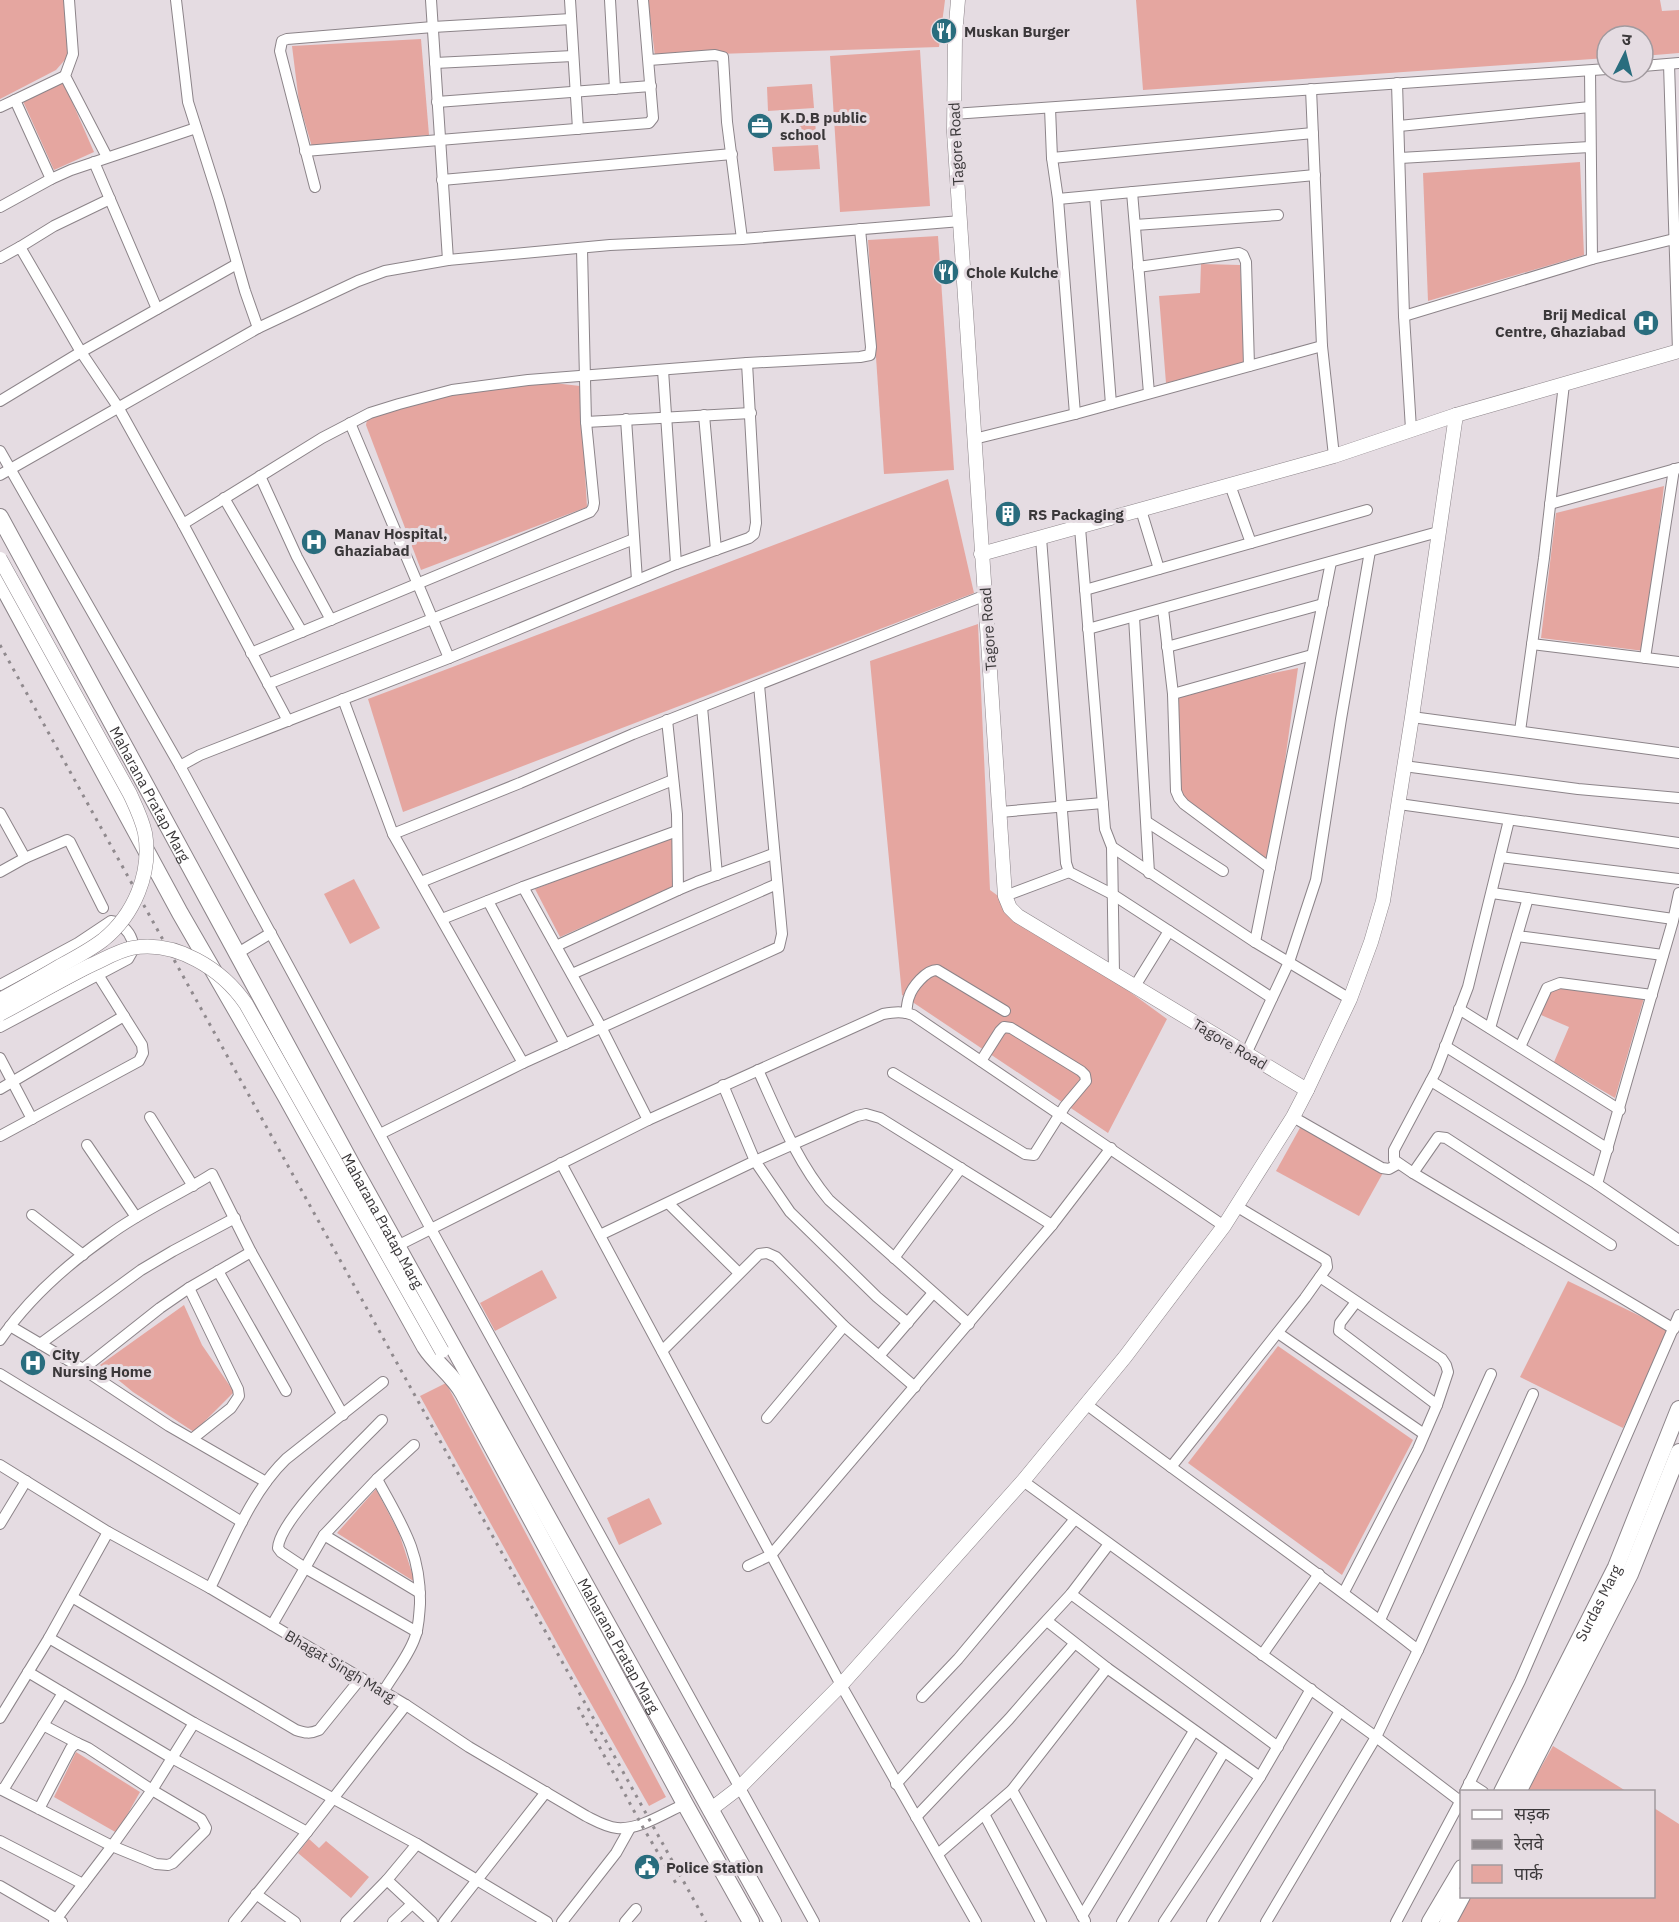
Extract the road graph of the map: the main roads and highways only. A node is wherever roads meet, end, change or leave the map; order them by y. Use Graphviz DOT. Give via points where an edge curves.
graph roads {
  1 [pos="0,517"];
  2 [pos="0,581"];
  3 [pos="253,981"];
  4 [pos="228,996"];
  5 [pos="1679,1409"];
  6 [pos="1679,1452"];
  7 [pos="558,1550"];
  8 [pos="635,1673"];
  9 [pos="619,1680"];
  10 [pos="1545,1725"];
  11 [pos="1503,1790"];
  12 [pos="1518,1790"];
  13 [pos="1460,1870"];
  14 [pos="1461,1898"];
  15 [pos="751,1922"];
  16 [pos="773,1922"];
  17 [pos="1430,1922"];
  18 [pos="1448,1922"];
  1 -- 3 [label="main road, Maharana Pratap Marg"];
  2 -- 4 [label="main road, Maharana Pratap Marg"];
  3 -- 4 [label="main road"];
  3 -- 7 [label="main road, Maharana Pratap Marg"];
  4 -- 7 [label="main road, Maharana Pratap Marg" via="425,1347 464,1393"];
  5 -- 10 [label="main road, Surdas Marg" via="1616,1568"];
  6 -- 10 [label="main road, Surdas Marg" via="1630,1574"];
  7 -- 8 [label="main road, Maharana Pratap Marg"];
  7 -- 9 [label="main road, Maharana Pratap Marg"];
  8 -- 9 [label="main road"];
  8 -- 16 [label="main road, Maharana Pratap Marg"];
  9 -- 15 [label="main road, Maharana Pratap Marg"];
  10 -- 11 [label="main road, Surdas Marg"];
  10 -- 12 [label="main road, Surdas Marg"];
  13 -- 17 [label="main road"];
  14 -- 18 [label="main road"];
}
